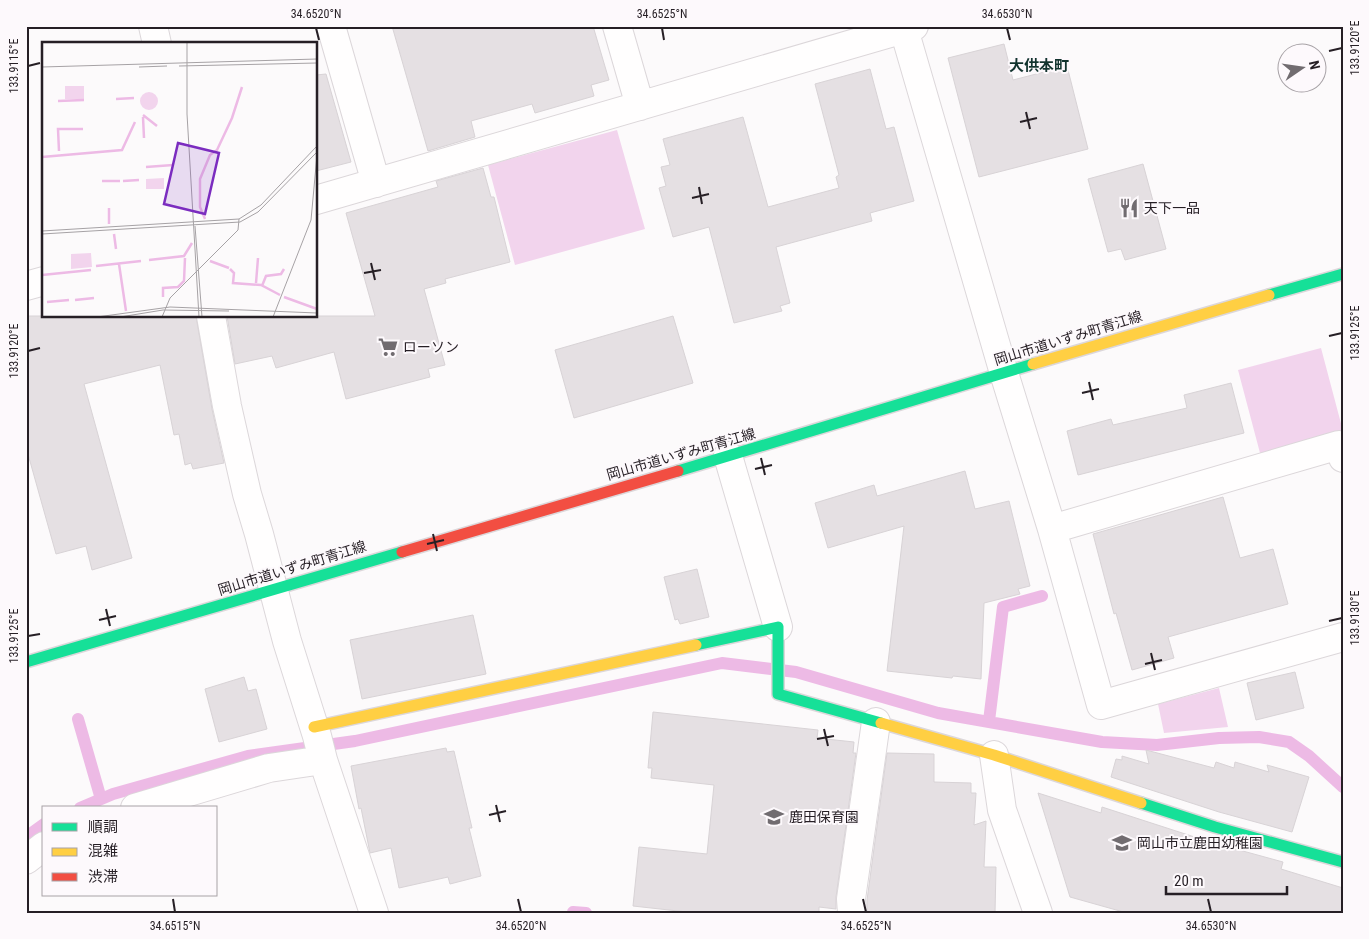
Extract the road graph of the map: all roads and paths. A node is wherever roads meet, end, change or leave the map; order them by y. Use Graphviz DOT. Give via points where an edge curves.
graph roads {
  1 [pos="153,26"];
  2 [pos="331,26"];
  3 [pos="617,26"];
  4 [pos="907,27"];
  5 [pos="157,42"];
  6 [pos="640,106"];
  7 [pos="376,183"];
  8 [pos="318,199"];
  9 [pos="1343,274"];
  10 [pos="42,282"];
  11 [pos="26,286"];
  12 [pos="211,318"];
  13 [pos="1004,373"];
  14 [pos="728,456"];
  15 [pos="1343,458"];
  16 [pos="1052,529"];
  17 [pos="274,590"];
  18 [pos="778,628"];
  19 [pos="1343,637"];
  20 [pos="26,662"];
  21 [pos="876,722"];
  22 [pos="319,745"];
  23 [pos="994,754"];
  24 [pos="142,806"];
  25 [pos="42,848"];
  26 [pos="26,860"];
  27 [pos="1343,862"];
  28 [pos="374,913"];
  29 [pos="852,913"];
  30 [pos="1038,913"];
  1 -- 5 [label="street"];
  2 -- 7 [label="street"];
  3 -- 6 [label="street"];
  4 -- 6 [label="street"];
  4 -- 13 [label="street"];
  6 -- 7 [label="street"];
  7 -- 8 [label="street"];
  9 -- 13 [label="street, 岡山市道いずみ町青江線"];
  10 -- 11 [label="street"];
  12 -- 17 [label="street" via="229,414"];
  13 -- 14 [label="street, 岡山市道いずみ町青江線"];
  13 -- 16 [label="street"];
  14 -- 17 [label="street, 岡山市道いずみ町青江線"];
  14 -- 18 [label="street"];
  15 -- 16 [label="street" via="1339,445"];
  16 -- 19 [label="street" via="1101,705"];
  17 -- 20 [label="street, 岡山市道いずみ町青江線"];
  17 -- 22 [label="street"];
  18 -- 21 [label="street" via="778,694"];
  18 -- 22 [label="street"];
  21 -- 23 [label="street"];
  21 -- 29 [label="street" via="850,900"];
  22 -- 24 [label="street" via="269,768"];
  22 -- 28 [label="street"];
  23 -- 27 [label="street" via="1215,827"];
  23 -- 30 [label="street" via="1002,810"];
  25 -- 26 [label="street"];
}
